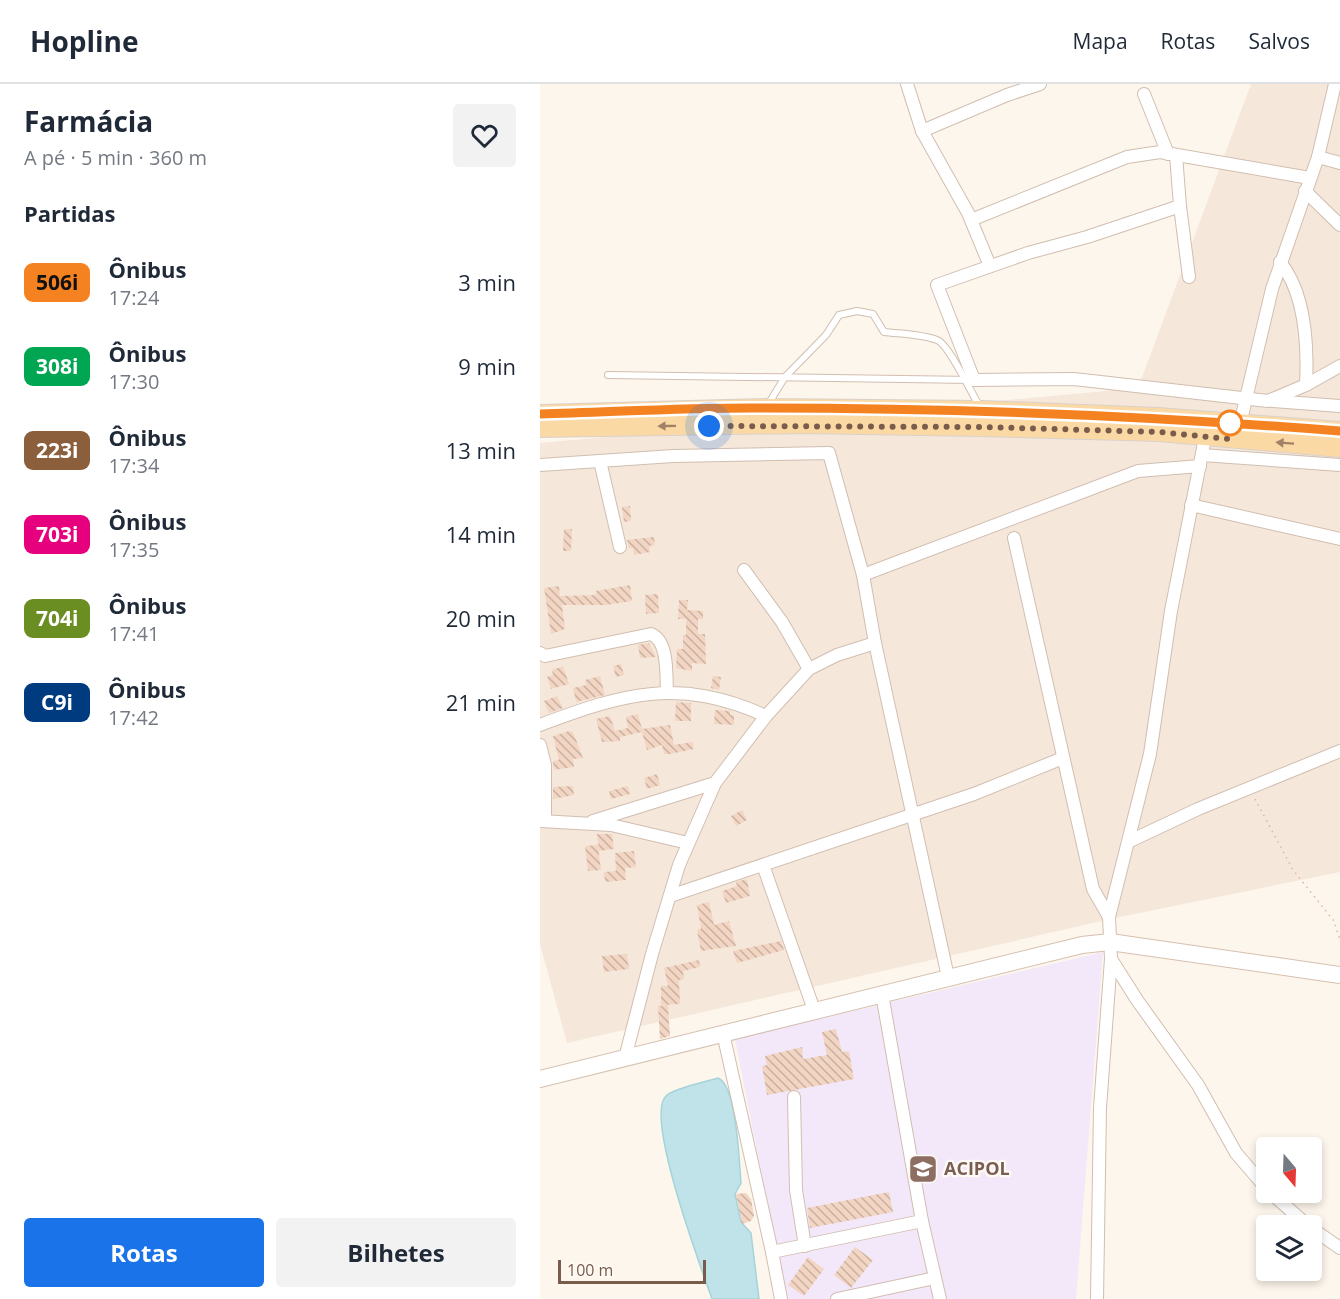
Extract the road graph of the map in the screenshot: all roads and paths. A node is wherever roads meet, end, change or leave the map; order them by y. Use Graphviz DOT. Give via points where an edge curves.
graph roads {
  1 [pos="908,84"];
  2 [pos="1040,84"];
  3 [pos="1335,84"];
  4 [pos="1144,94"];
  5 [pos="922,131"];
  6 [pos="1172,154"];
  7 [pos="1318,157"];
  8 [pos="1340,163"];
  9 [pos="1310,178"];
  10 [pos="1305,191"];
  11 [pos="1180,206"];
  12 [pos="971,220"];
  13 [pos="1340,225"];
  14 [pos="1280,262"];
  15 [pos="990,266"];
  16 [pos="1189,277"];
  17 [pos="1340,366"];
  18 [pos="608,375"];
  19 [pos="784,377"];
  20 [pos="968,380"];
  21 [pos="1306,385"];
  22 [pos="1247,399"];
  23 [pos="1268,401"];
  24 [pos="1340,406"];
  25 [pos="766,408"];
  26 [pos="982,410"];
  27 [pos="540,414"];
  28 [pos="1240,424"];
  29 [pos="540,428"];
  30 [pos="1340,431"];
  31 [pos="1340,448"];
  32 [pos="1202,453"];
  33 [pos="600,461"];
  34 [pos="540,465"];
  35 [pos="1340,465"];
  36 [pos="1191,505"];
  37 [pos="1014,538"];
  38 [pos="1340,539"];
  39 [pos="620,547"];
  40 [pos="744,570"];
  41 [pos="863,575"];
  42 [pos="875,643"];
  43 [pos="540,653"];
  44 [pos="809,669"];
  45 [pos="667,693"];
  46 [pos="766,716"];
  47 [pos="540,725"];
  48 [pos="540,745"];
  49 [pos="1340,751"];
  50 [pos="1063,758"];
  51 [pos="715,783"];
  52 [pos="1249,788"];
  53 [pos="913,814"];
  54 [pos="542,821"];
  55 [pos="590,823"];
  56 [pos="1130,841"];
  57 [pos="688,843"];
  58 [pos="763,865"];
  59 [pos="670,896"];
  60 [pos="1109,917"];
  61 [pos="1340,940"];
  62 [pos="1110,951"];
  63 [pos="1340,975"];
  64 [pos="948,977"];
  65 [pos="882,994"];
  66 [pos="814,1011"];
  67 [pos="723,1033"];
  68 [pos="625,1058"];
  69 [pos="540,1079"];
  70 [pos="794,1097"];
  71 [pos="1256,1177"];
  72 [pos="1282,1203"];
  73 [pos="1296,1215"];
  74 [pos="922,1221"];
  75 [pos="1322,1236"];
  76 [pos="805,1246"];
  77 [pos="1340,1248"];
  78 [pos="772,1252"];
  79 [pos="935,1278"];
  80 [pos="864,1296"];
  81 [pos="781,1299"];
  82 [pos="837,1299"];
  83 [pos="940,1299"];
  84 [pos="1097,1299"];
  1 -- 5 [label="street"];
  2 -- 5 [label="street"];
  3 -- 7 [label="street"];
  4 -- 6 [label="street"];
  5 -- 12 [label="street"];
  6 -- 9 [label="street"];
  6 -- 11 [label="street"];
  6 -- 12 [label="street" via="1127,157"];
  7 -- 8 [label="street"];
  7 -- 9 [label="street"];
  9 -- 10 [label="street"];
  10 -- 13 [label="street"];
  10 -- 14 [label="street"];
  11 -- 15 [label="street"];
  11 -- 16 [label="street"];
  12 -- 15 [label="street"];
  14 -- 21 [label="street" via="1298,293 1306,350"];
  14 -- 22 [label="street"];
  15 -- 20 [label="street" via="937,285"];
  17 -- 21 [label="street"];
  18 -- 19 [label="lane"];
  19 -- 20 [label="lane"];
  19 -- 20 [label="lane" via="826,335 839,315 857,311 873,314 884,332 939,340"];
  19 -- 25 [label="lane"];
  20 -- 22 [label="street" via="1074,379"];
  20 -- 26 [label="lane"];
  21 -- 23 [label="street"];
  22 -- 23 [label="street"];
  22 -- 28 [label="street"];
  23 -- 24 [label="street"];
  25 -- 26 [label="main road"];
  25 -- 27 [label="main road"];
  26 -- 28 [label="main road"];
  28 -- 30 [label="main road"];
  32 -- 29 [label="main road, one-way" via="1159,432 887,425"];
  31 -- 32 [label="main road, one-way"];
  32 -- 35 [label="street"];
  32 -- 36 [label="street"];
  32 -- 41 [label="street" via="1138,471"];
  33 -- 34 [label="street"];
  33 -- 39 [label="street"];
  33 -- 41 [label="street" via="829,453"];
  36 -- 38 [label="street"];
  36 -- 56 [label="street" via="1150,754"];
  37 -- 50 [label="street"];
  40 -- 44 [label="street" via="782,622"];
  41 -- 42 [label="street"];
  42 -- 44 [label="street"];
  42 -- 53 [label="street"];
  43 -- 45 [label="street" via="545,656 651,634 662,645"];
  44 -- 46 [label="street"];
  45 -- 46 [label="street" via="712,698"];
  45 -- 47 [label="street" via="624,697"];
  46 -- 51 [label="street"];
  48 -- 54 [label="street" via="545,765"];
  49 -- 52 [label="street"];
  50 -- 53 [label="street"];
  50 -- 60 [label="street" via="1093,889"];
  51 -- 55 [label="street"];
  51 -- 57 [label="street"];
  52 -- 56 [label="street"];
  52 -- 61 [label="path" via="1293,870 1334,921"];
  53 -- 58 [label="street"];
  53 -- 64 [label="street"];
  54 -- 55 [label="street"];
  55 -- 57 [label="street"];
  56 -- 60 [label="street"];
  57 -- 59 [label="street"];
  58 -- 59 [label="street"];
  58 -- 66 [label="street"];
  59 -- 68 [label="street"];
  60 -- 62 [label="street"];
  62 -- 63 [label="street"];
  62 -- 64 [label="street" via="1082,945"];
  62 -- 71 [label="street" via="1137,1000 1198,1085 1236,1154"];
  62 -- 84 [label="street" via="1100,1108"];
  64 -- 65 [label="street"];
  65 -- 66 [label="street"];
  65 -- 74 [label="street"];
  66 -- 67 [label="street"];
  67 -- 68 [label="street"];
  67 -- 78 [label="street"];
  68 -- 69 [label="street"];
  70 -- 76 [label="street" via="796,1190"];
  72 -- 73 [label="street"];
  74 -- 76 [label="street"];
  74 -- 79 [label="street"];
  75 -- 77 [label="street"];
  76 -- 78 [label="street"];
  78 -- 81 [label="street"];
  79 -- 80 [label="street"];
  79 -- 83 [label="street"];
  80 -- 82 [label="street"];
}
